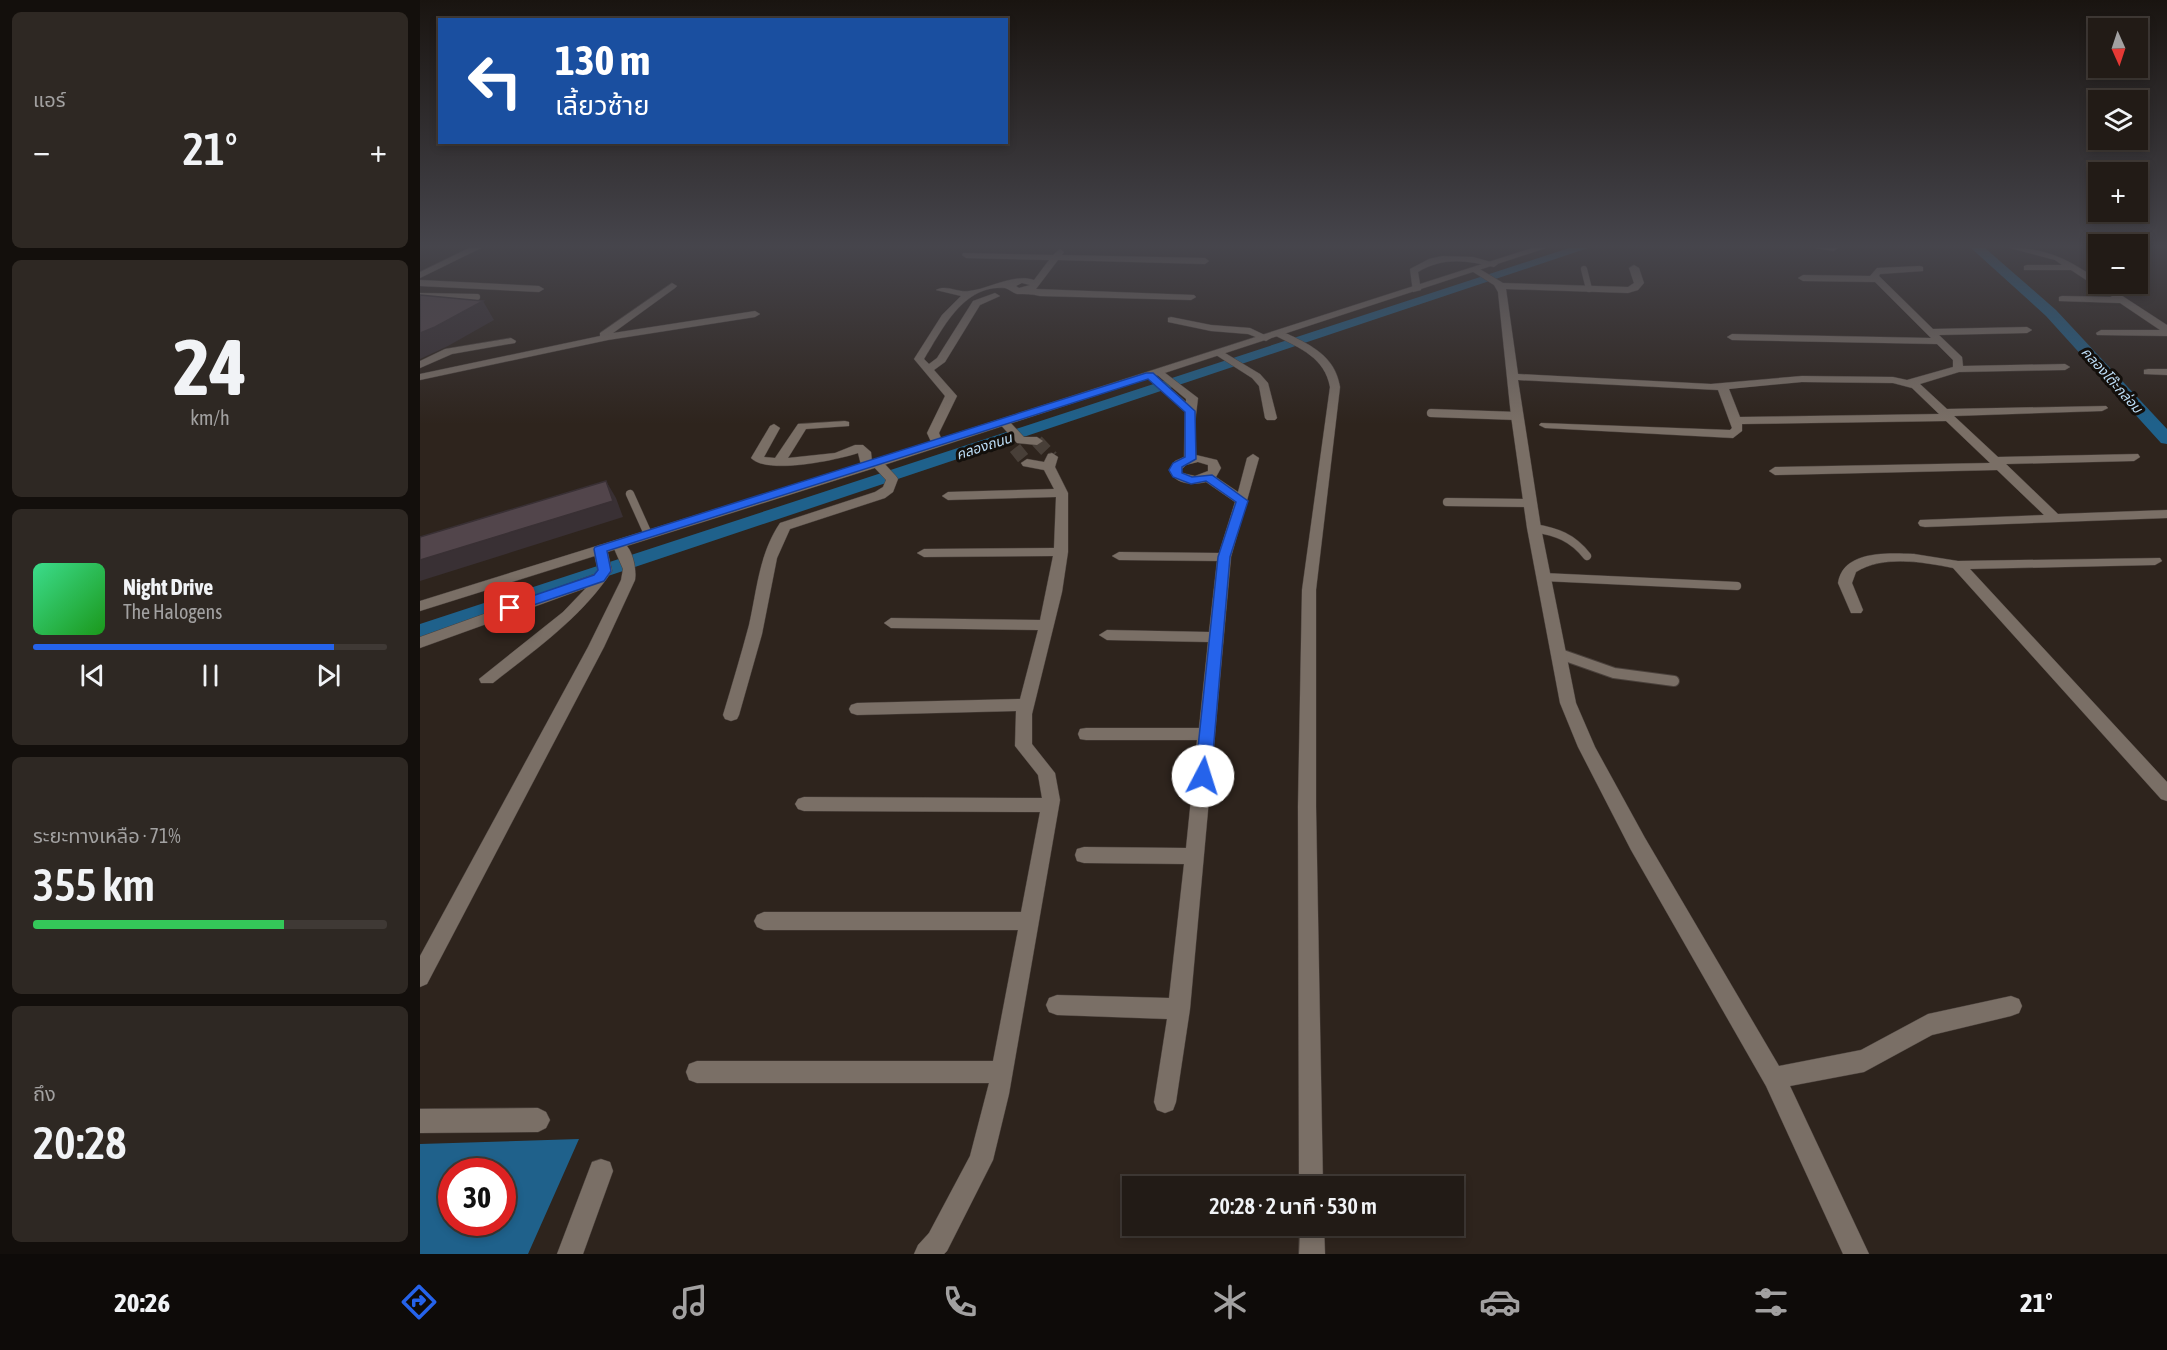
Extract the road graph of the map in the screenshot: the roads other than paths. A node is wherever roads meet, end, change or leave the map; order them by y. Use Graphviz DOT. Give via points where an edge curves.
graph roads {
  1 [pos="643,307"];
  2 [pos="953,307"];
  3 [pos="974,307"];
  4 [pos="1368,307"];
  5 [pos="1503,307"];
  6 [pos="1905,307"];
  7 [pos="2131,307"];
  8 [pos="2151,307"];
  9 [pos="755,314"];
  10 [pos="2167,317"];
  11 [pos="1171,320"];
  12 [pos="2027,330"];
  13 [pos="2167,331"];
  14 [pos="1931,332"];
  15 [pos="2101,333"];
  16 [pos="1284,335"];
  17 [pos="1732,337"];
  18 [pos="1266,338"];
  19 [pos="598,339"];
  20 [pos="511,341"];
  21 [pos="1941,342"];
  22 [pos="1222,354"];
  23 [pos="420,365"];
  24 [pos="2065,367"];
  25 [pos="1958,369"];
  26 [pos="927,370"];
  27 [pos="2148,372"];
  28 [pos="2167,372"];
  29 [pos="420,376"];
  30 [pos="1158,376"];
  31 [pos="1514,377"];
  32 [pos="1910,383"];
  33 [pos="1723,387"];
  34 [pos="2102,408"];
  35 [pos="1190,411"];
  36 [pos="1431,413"];
  37 [pos="1947,415"];
  38 [pos="1517,416"];
  39 [pos="1270,417"];
  40 [pos="1736,421"];
  41 [pos="845,424"];
  42 [pos="1005,424"];
  43 [pos="1545,425"];
  44 [pos="774,428"];
  45 [pos="1037,441"];
  46 [pos="937,443"];
  47 [pos="1253,458"];
  48 [pos="2134,458"];
  49 [pos="1190,459"];
  50 [pos="781,462"];
  51 [pos="1027,463"];
  52 [pos="1998,464"];
  53 [pos="875,465"];
  54 [pos="1775,471"];
  55 [pos="1208,477"];
  56 [pos="1062,493"];
  57 [pos="630,494"];
  58 [pos="948,496"];
  59 [pos="1242,501"];
  60 [pos="1448,502"];
  61 [pos="1531,503"];
  62 [pos="2167,514"];
  63 [pos="2055,518"];
  64 [pos="1924,524"];
  65 [pos="1534,528"];
  66 [pos="648,534"];
  67 [pos="620,547"];
  68 [pos="601,552"];
  69 [pos="1061,552"];
  70 [pos="924,553"];
  71 [pos="1119,556"];
  72 [pos="1587,556"];
  73 [pos="1224,557"];
  74 [pos="2155,561"];
  75 [pos="1958,565"];
  76 [pos="602,574"];
  77 [pos="1543,577"];
  78 [pos="1737,586"];
  79 [pos="420,606"];
  80 [pos="1856,610"];
  81 [pos="891,623"];
  82 [pos="1047,625"];
  83 [pos="1107,635"];
  84 [pos="1216,637"];
  85 [pos="420,643"];
  86 [pos="1557,653"];
  87 [pos="488,679"];
  88 [pos="1674,681"];
  89 [pos="1027,705"];
  90 [pos="857,708"];
  91 [pos="731,715"];
  92 [pos="1086,734"];
  93 [pos="1207,734"];
  94 [pos="2167,794"];
  95 [pos="804,804"];
  96 [pos="1050,805"];
  97 [pos="1084,855"];
  98 [pos="1195,856"];
  99 [pos="764,921"];
  100 [pos="1029,921"];
  101 [pos="420,977"];
  102 [pos="1057,1005"];
  103 [pos="2011,1006"];
  104 [pos="1179,1009"];
  105 [pos="697,1072"];
  106 [pos="1001,1072"];
  107 [pos="1774,1078"];
  108 [pos="1165,1102"];
  109 [pos="538,1120"];
  110 [pos="420,1121"];
  111 [pos="601,1171"];
  112 [pos="1311,1176"];
  113 [pos="1312,1236"];
  114 [pos="570,1254"];
  115 [pos="927,1254"];
  116 [pos="1312,1254"];
  117 [pos="1857,1254"];
  1 -- 19 [label="street"];
  2 -- 26 [label="street" via="919,359"];
  3 -- 26 [label="street" via="941,360"];
  4 -- 16 [label="street"];
  5 -- 31 [label="street"];
  6 -- 14 [label="street"];
  7 -- 13 [label="street"];
  8 -- 10 [label="street"];
  9 -- 19 [label="street"];
  11 -- 18 [label="street" via="1250,331"];
  12 -- 14 [label="street"];
  13 -- 15 [label="street"];
  14 -- 21 [label="street"];
  16 -- 18 [label="street"];
  16 -- 112 [label="street" via="1329,364 1335,376 1309,590 1306,806"];
  17 -- 21 [label="street"];
  18 -- 22 [label="street"];
  19 -- 29 [label="street"];
  20 -- 23 [label="street" via="449,351"];
  21 -- 25 [label="street" via="1958,359"];
  22 -- 30 [label="street"];
  22 -- 39 [label="street" via="1264,385"];
  24 -- 25 [label="street"];
  25 -- 32 [label="street"];
  26 -- 46 [label="street" via="951,396 933,433"];
  27 -- 28 [label="street"];
  30 -- 35 [label="street" via="1170,394"];
  30 -- 35 [label="street" via="1192,398"];
  30 -- 42 [label="street"];
  31 -- 33 [label="street"];
  31 -- 38 [label="street"];
  32 -- 33 [label="street" via="1803,379"];
  32 -- 37 [label="street"];
  33 -- 40 [label="street"];
  34 -- 37 [label="street"];
  35 -- 49 [label="street"];
  36 -- 38 [label="lane"];
  37 -- 40 [label="street"];
  37 -- 52 [label="street"];
  38 -- 61 [label="street"];
  40 -- 43 [label="street" via="1738,429 1727,435"];
  41 -- 50 [label="street" via="802,426 782,454"];
  42 -- 45 [label="street" via="1018,442"];
  42 -- 46 [label="street"];
  44 -- 50 [label="street" via="757,458"];
  46 -- 53 [label="street"];
  47 -- 59 [label="street"];
  48 -- 52 [label="street"];
  49 -- 55 [label="street" via="1213,463 1215,468"];
  49 -- 55 [label="street" via="1177,465 1177,475 1191,480"];
  50 -- 53 [label="street" via="837,456 859,448"];
  51 -- 56 [label="street" via="1051,462"];
  52 -- 54 [label="street"];
  52 -- 63 [label="street"];
  53 -- 66 [label="street"];
  53 -- 91 [label="street" via="892,479 889,489 785,526 780,532"];
  55 -- 59 [label="street"];
  56 -- 58 [label="street"];
  56 -- 69 [label="street"];
  57 -- 66 [label="lane"];
  59 -- 73 [label="street"];
  60 -- 61 [label="lane"];
  61 -- 65 [label="street"];
  62 -- 63 [label="street"];
  63 -- 64 [label="street"];
  65 -- 72 [label="lane" via="1565,535 1577,542"];
  65 -- 77 [label="street"];
  66 -- 67 [label="street"];
  67 -- 68 [label="street"];
  67 -- 101 [label="street" via="630,569 628,580"];
  68 -- 76 [label="street"];
  68 -- 79 [label="street"];
  69 -- 70 [label="street"];
  69 -- 82 [label="street"];
  71 -- 73 [label="street"];
  73 -- 84 [label="street"];
  74 -- 75 [label="street"];
  75 -- 80 [label="street" via="1927,559 1860,561 1850,568 1845,579"];
  75 -- 94 [label="street"];
  76 -- 85 [label="street"];
  76 -- 87 [label="street" via="568,616"];
  77 -- 78 [label="lane"];
  77 -- 86 [label="street"];
  81 -- 82 [label="street"];
  82 -- 89 [label="street"];
  83 -- 84 [label="street"];
  84 -- 93 [label="street"];
  86 -- 88 [label="lane" via="1586,666 1632,678"];
  86 -- 107 [label="street" via="1568,703 1587,747 1638,844"];
  89 -- 90 [label="street"];
  89 -- 96 [label="street" via="1023,746 1046,773"];
  92 -- 93 [label="street"];
  93 -- 98 [label="street"];
  95 -- 96 [label="street"];
  96 -- 100 [label="street"];
  97 -- 98 [label="street"];
  98 -- 104 [label="street"];
  99 -- 100 [label="street"];
  100 -- 106 [label="street"];
  102 -- 104 [label="street"];
  103 -- 107 [label="street" via="1928,1025 1864,1061"];
  104 -- 108 [label="street"];
  105 -- 106 [label="street"];
  106 -- 115 [label="street" via="981,1160 938,1242"];
  107 -- 117 [label="street"];
  109 -- 110 [label="street"];
  111 -- 114 [label="street"];
  113 -- 116 [label="street"];
}
